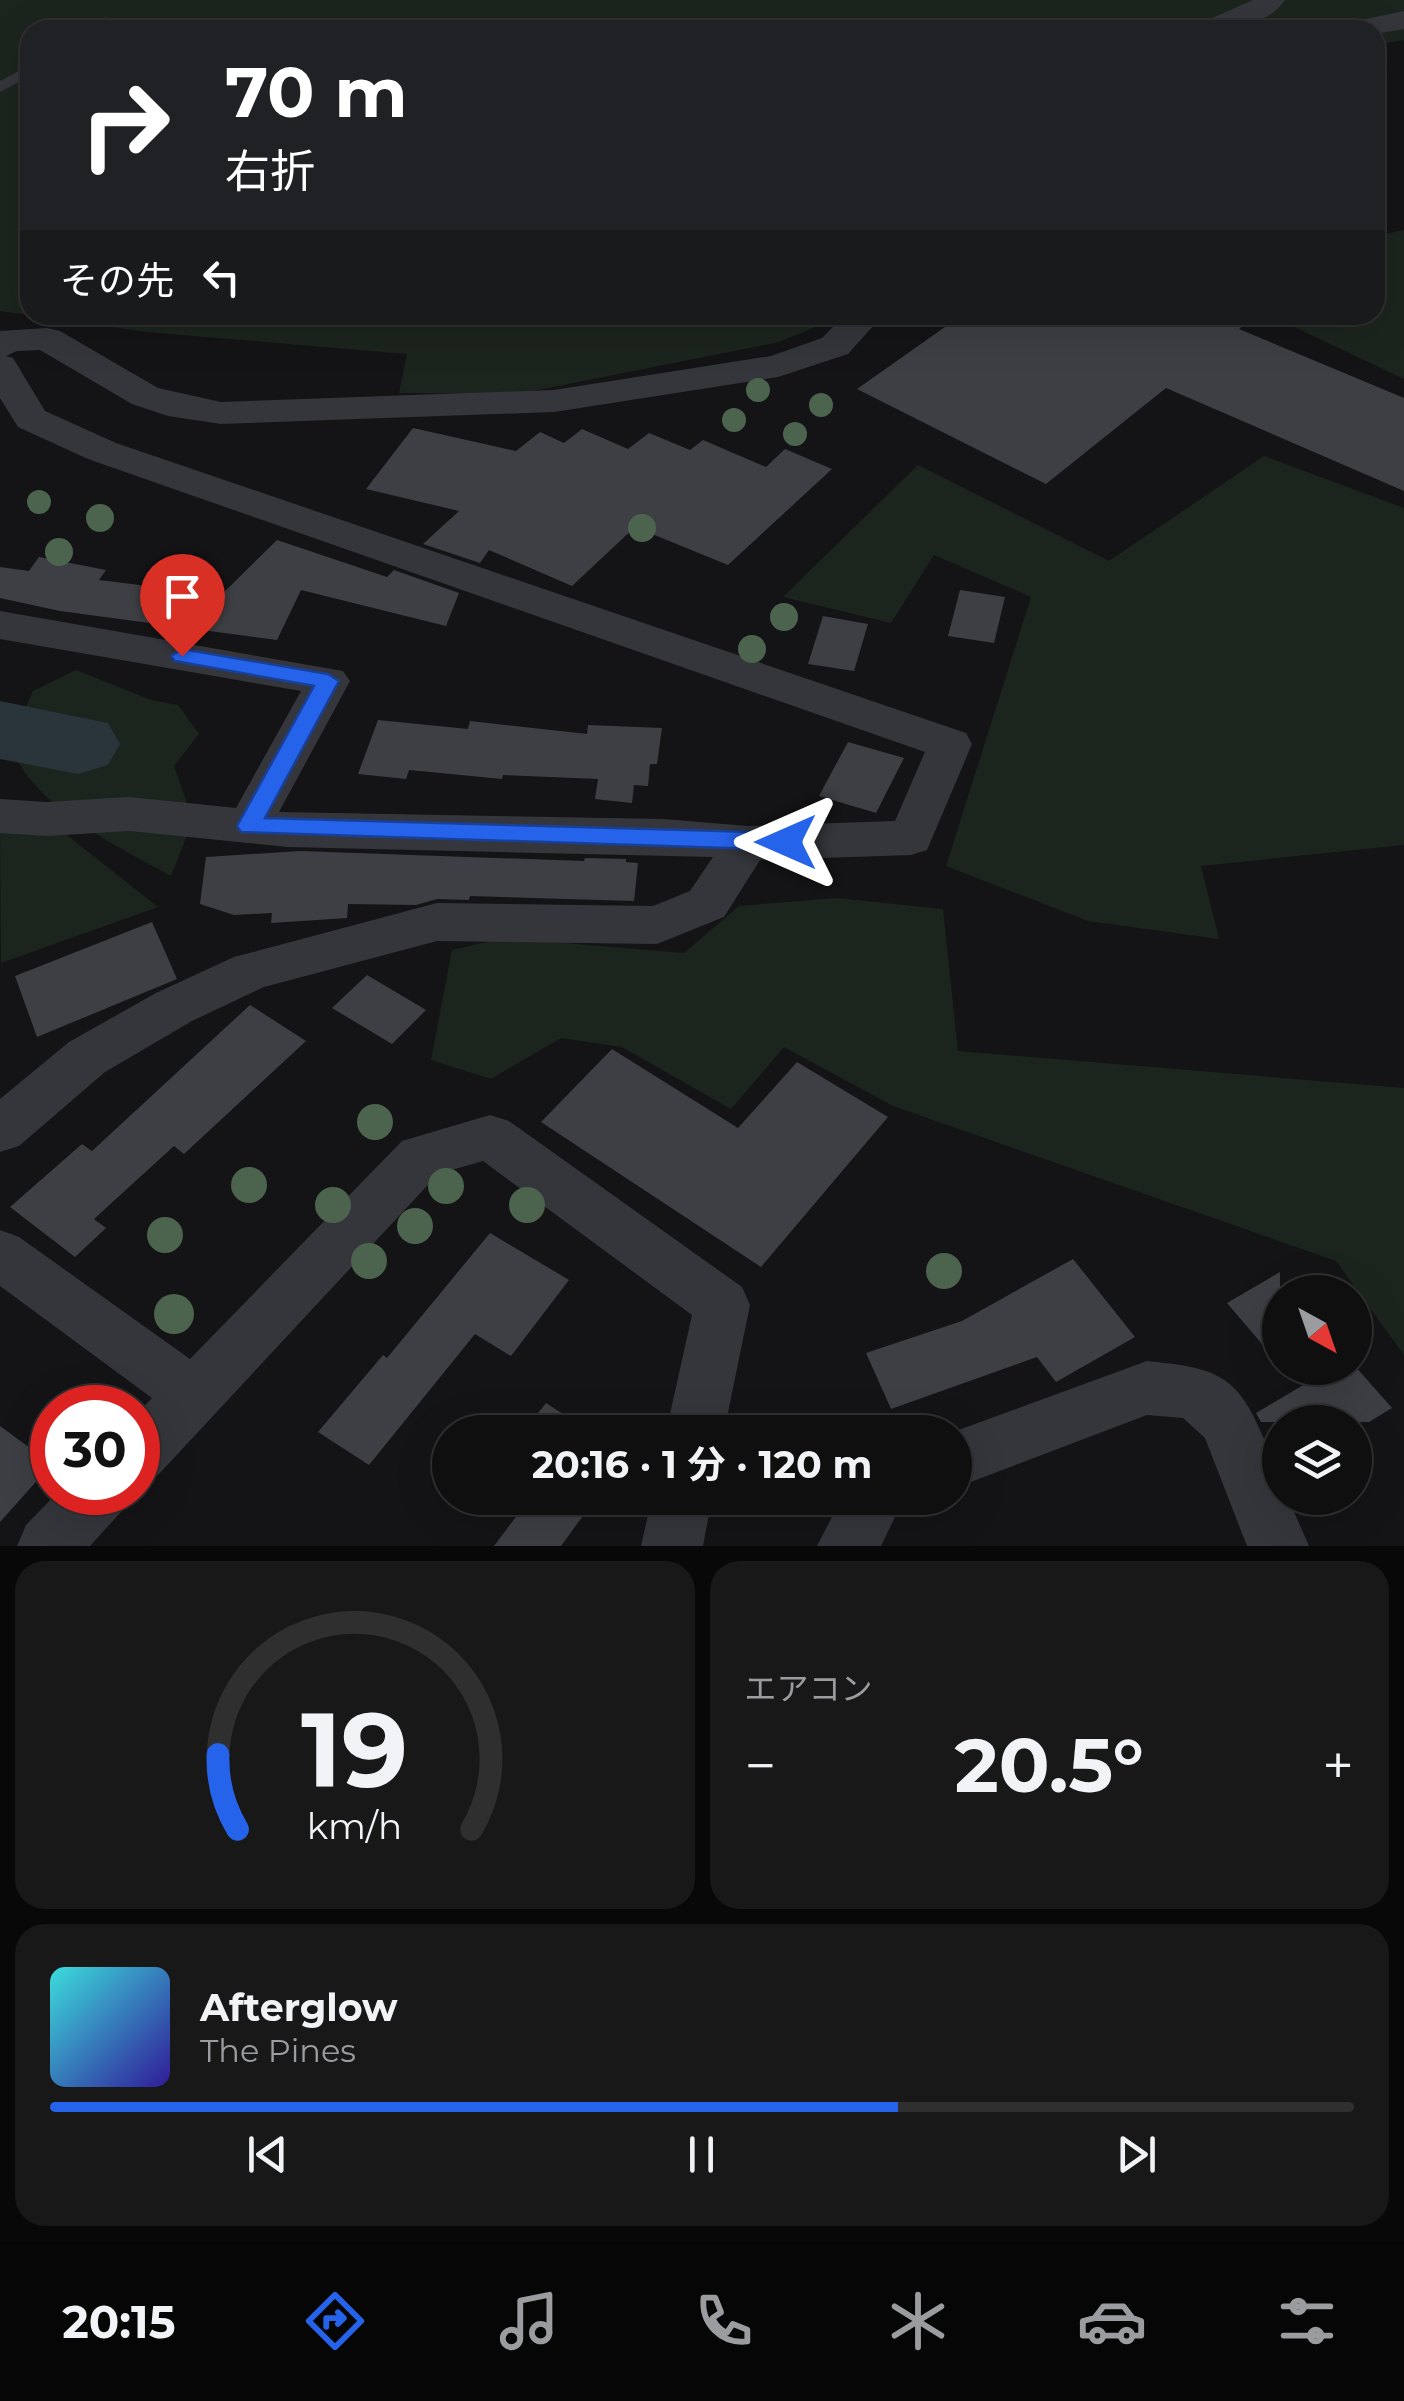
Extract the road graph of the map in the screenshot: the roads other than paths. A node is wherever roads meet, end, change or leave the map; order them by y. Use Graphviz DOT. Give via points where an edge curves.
graph roads {
  1 [pos="1271,0"];
  2 [pos="1234,20"];
  3 [pos="855,325"];
  4 [pos="0,347"];
  5 [pos="0,366"];
  6 [pos="0,625"];
  7 [pos="0,816"];
  8 [pos="249,826"];
  9 [pos="747,842"];
  10 [pos="0,1130"];
  11 [pos="0,1254"];
  12 [pos="195,1396"];
  13 [pos="699,1415"];
  14 [pos="160,1432"];
  15 [pos="972,1454"];
  16 [pos="78,1515"];
  17 [pos="678,1515"];
  18 [pos="865,1515"];
  19 [pos="48,1546"];
  20 [pos="672,1546"];
  21 [pos="848,1546"];
  22 [pos="1278,1546"];
  1 -- 2 [label="street"];
  3 -- 4 [label="street" via="835,346 778,366 554,401 221,413 168,406 47,339 8,340"];
  5 -- 9 [label="street" via="31,419 102,450 950,744 911,838"];
  6 -- 8 [label="street" via="328,681"];
  7 -- 8 [label="street" via="129,814"];
  8 -- 9 [label="street"];
  9 -- 10 [label="street" via="707,904 657,925 437,922 251,971 87,1057"];
  11 -- 12 [label="street"];
  12 -- 13 [label="street" via="421,1158 490,1137 722,1305"];
  12 -- 14 [label="street"];
  15 -- 22 [label="street" via="1146,1388 1196,1393 1227,1420"];
  16 -- 19 [label="street"];
  17 -- 20 [label="street"];
  18 -- 21 [label="street"];
}
